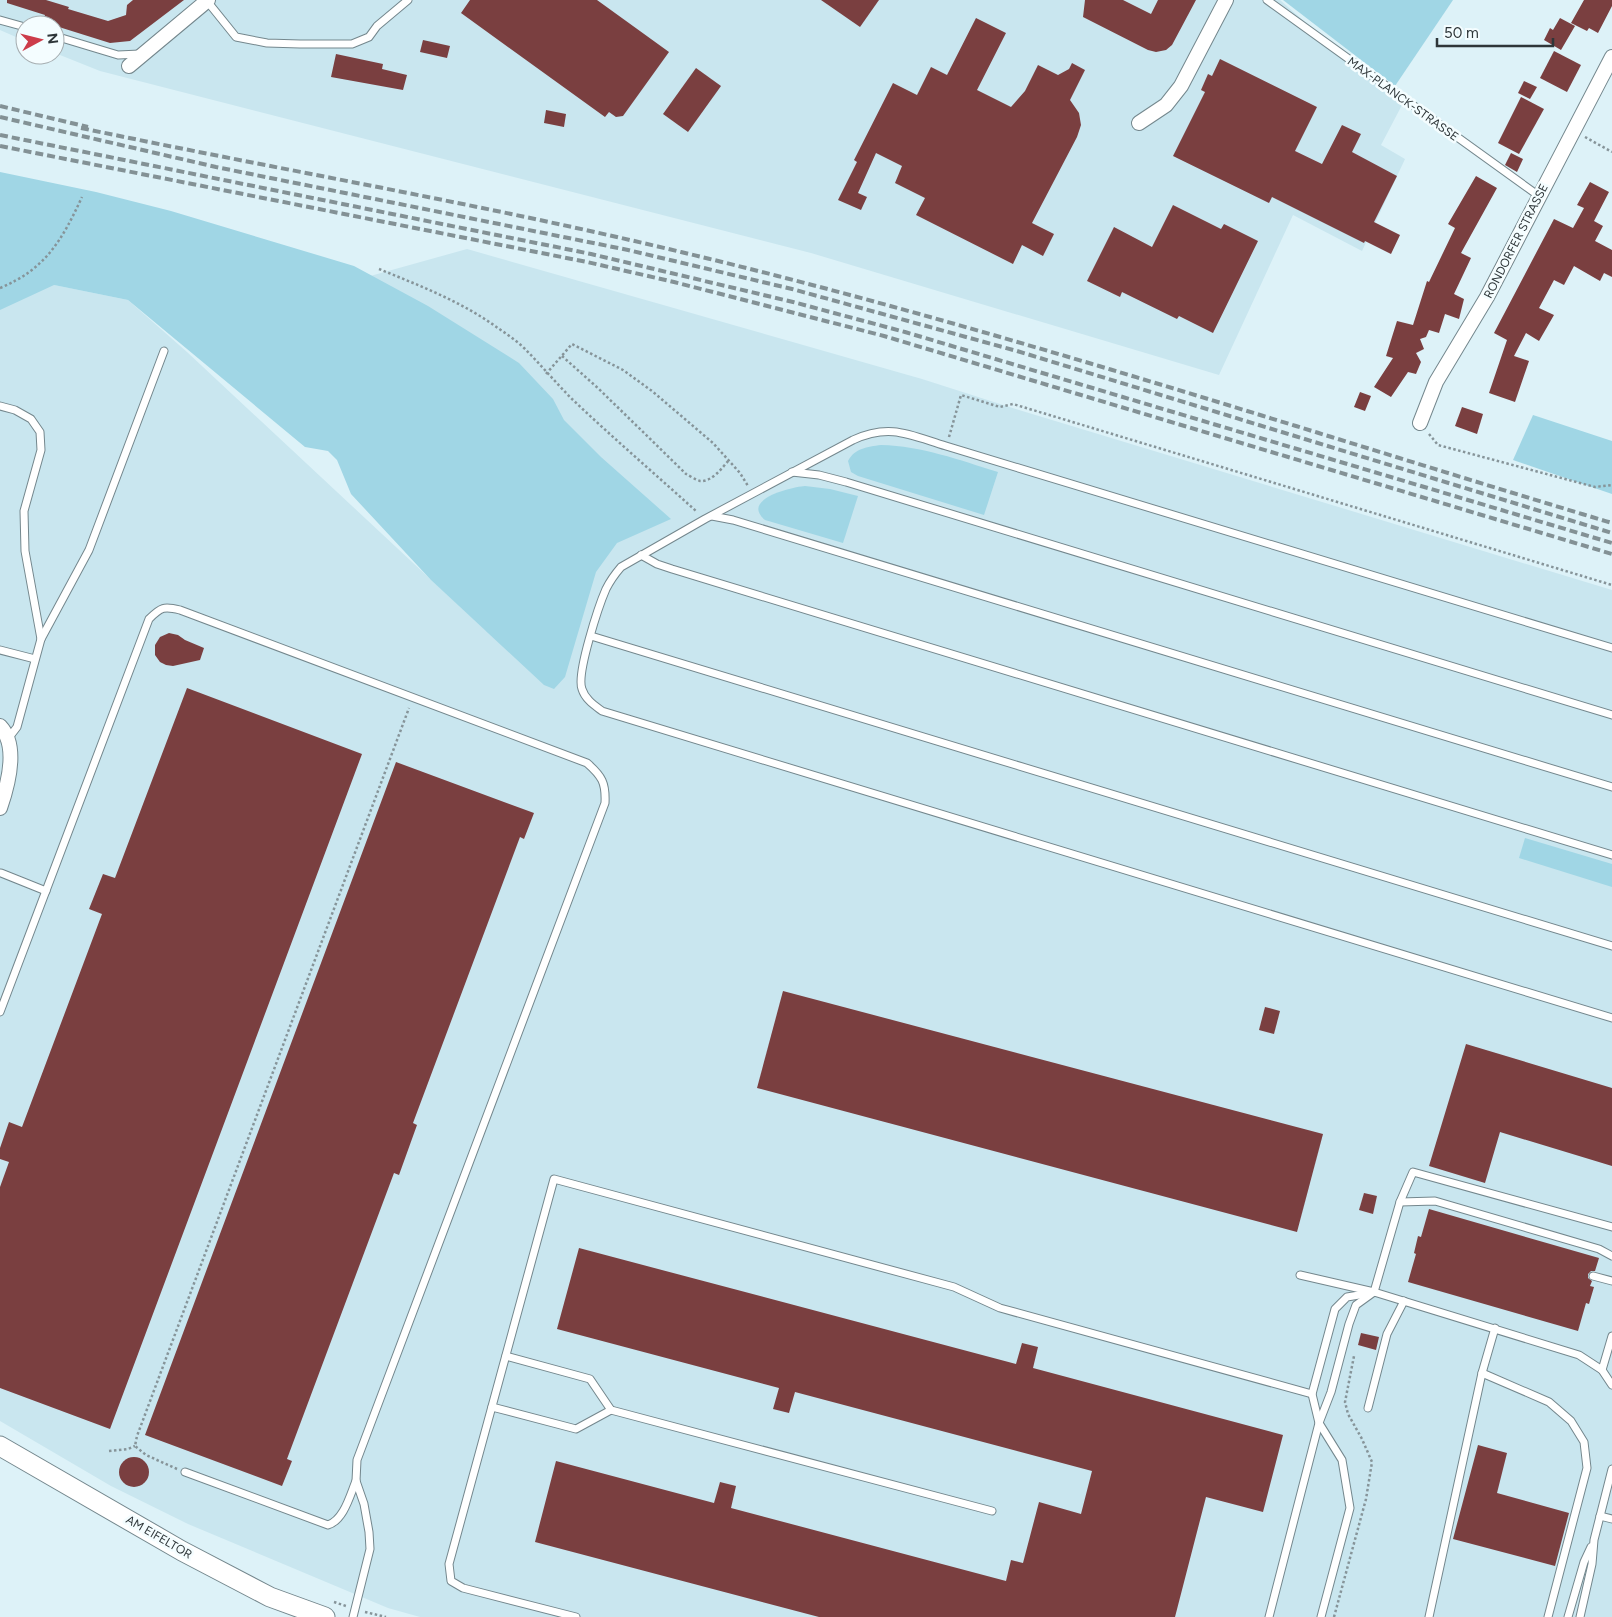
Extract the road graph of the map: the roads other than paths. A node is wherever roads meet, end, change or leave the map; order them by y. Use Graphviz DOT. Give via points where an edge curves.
graph roads {
  1 [pos="208,0"];
  2 [pos="408,0"];
  3 [pos="1226,0"];
  4 [pos="1267,0"];
  5 [pos="0,20"];
  6 [pos="15,24"];
  7 [pos="65,39"];
  8 [pos="143,54"];
  9 [pos="1612,57"];
  10 [pos="130,66"];
  11 [pos="1138,123"];
  12 [pos="1539,196"];
  13 [pos="164,352"];
  14 [pos="0,406"];
  15 [pos="1420,423"];
  16 [pos="792,472"];
  17 [pos="708,517"];
  18 [pos="641,554"];
  19 [pos="591,636"];
  20 [pos="41,639"];
  21 [pos="1612,648"];
  22 [pos="0,650"];
  23 [pos="36,659"];
  24 [pos="1612,715"];
  25 [pos="0,726"];
  26 [pos="7,741"];
  27 [pos="1612,787"];
  28 [pos="0,808"];
  29 [pos="1612,855"];
  30 [pos="1,873"];
  31 [pos="46,890"];
  32 [pos="1612,946"];
  33 [pos="0,1012"];
  34 [pos="1612,1018"];
  35 [pos="1400,1202"];
  36 [pos="1612,1227"];
  37 [pos="1612,1256"];
  38 [pos="1300,1275"];
  39 [pos="1593,1276"];
  40 [pos="1612,1281"];
  41 [pos="1374,1292"];
  42 [pos="1404,1301"];
  43 [pos="1495,1328"];
  44 [pos="1612,1336"];
  45 [pos="1612,1354"];
  46 [pos="506,1356"];
  47 [pos="1602,1370"];
  48 [pos="1482,1373"];
  49 [pos="1611,1381"];
  50 [pos="1312,1394"];
  51 [pos="492,1407"];
  52 [pos="1368,1408"];
  53 [pos="611,1410"];
  54 [pos="1319,1423"];
  55 [pos="0,1446"];
  56 [pos="1612,1469"];
  57 [pos="185,1472"];
  58 [pos="356,1481"];
  59 [pos="992,1511"];
  60 [pos="1600,1516"];
  61 [pos="1612,1519"];
  62 [pos="1594,1540"];
  63 [pos="1584,1599"];
  64 [pos="328,1609"];
  65 [pos="353,1617"];
  66 [pos="576,1617"];
  67 [pos="1269,1617"];
  68 [pos="1322,1617"];
  69 [pos="1428,1617"];
  70 [pos="1548,1617"];
  71 [pos="1568,1617"];
  72 [pos="1580,1617"];
  73 [pos="1585,1617"];
  1 -- 2 [label="lane" via="236,37 267,43 352,44 369,37"];
  1 -- 8 [label="street"];
  3 -- 11 [label="street" via="1182,86 1166,105"];
  4 -- 12 [label="lane, MAX-PLANCK-STRASSE"];
  5 -- 6 [label="lane"];
  7 -- 8 [label="lane" via="118,55"];
  8 -- 10 [label="street"];
  9 -- 12 [label="street, RONDORFER STRASSE"];
  12 -- 15 [label="street, RONDORFER STRASSE" via="1487,297 1436,382"];
  13 -- 20 [label="lane" via="89,550"];
  14 -- 20 [label="lane" via="31,419 40,432 41,450 24,511 25,551"];
  16 -- 17 [label="lane"];
  16 -- 21 [label="lane" via="866,434 900,432"];
  16 -- 24 [label="lane" via="846,482"];
  17 -- 18 [label="lane"];
  17 -- 27 [label="lane" via="733,520"];
  18 -- 19 [label="lane" via="614,574"];
  18 -- 29 [label="lane" via="672,569"];
  19 -- 32 [label="lane"];
  19 -- 34 [label="lane" via="581,672 581,688 590,702 602,711"];
  20 -- 23 [label="lane"];
  22 -- 23 [label="lane"];
  23 -- 26 [label="lane" via="17,727"];
  25 -- 26 [label="street"];
  26 -- 28 [label="street" via="11,753 9,778"];
  30 -- 31 [label="lane"];
  31 -- 33 [label="lane"];
  31 -- 58 [label="lane" via="149,619 168,607 587,763 606,787 605,803 357,1460"];
  35 -- 36 [label="lane" via="1413,1172"];
  35 -- 37 [label="lane" via="1435,1201 1599,1249"];
  35 -- 41 [label="lane"];
  38 -- 41 [label="lane"];
  39 -- 40 [label="lane"];
  41 -- 42 [label="lane"];
  41 -- 50 [label="lane" via="1347,1297 1335,1309"];
  41 -- 54 [label="lane" via="1356,1305"];
  42 -- 43 [label="lane"];
  42 -- 52 [label="lane" via="1387,1334"];
  43 -- 47 [label="lane" via="1579,1355"];
  43 -- 48 [label="lane"];
  44 -- 47 [label="lane"];
  45 -- 47 [label="lane"];
  46 -- 50 [label="lane" via="554,1179 954,1287 1000,1308"];
  46 -- 51 [label="lane"];
  46 -- 53 [label="lane" via="590,1378"];
  47 -- 49 [label="lane"];
  48 -- 69 [label="lane"];
  48 -- 70 [label="lane" via="1549,1402 1571,1420 1584,1442 1587,1468"];
  50 -- 54 [label="lane"];
  51 -- 53 [label="lane" via="576,1429"];
  51 -- 66 [label="lane" via="449,1564 451,1581 463,1588"];
  53 -- 59 [label="lane"];
  54 -- 67 [label="lane"];
  54 -- 68 [label="lane" via="1342,1460 1350,1508"];
  55 -- 64 [label="main road, AM EIFELTOR" via="191,1556 270,1597"];
  56 -- 60 [label="lane"];
  57 -- 58 [label="lane" via="328,1525 341,1516"];
  58 -- 65 [label="lane" via="364,1504 370,1549"];
  60 -- 61 [label="lane"];
  60 -- 62 [label="lane"];
  62 -- 63 [label="lane"];
  62 -- 71 [label="lane"];
  63 -- 72 [label="lane"];
  63 -- 73 [label="lane"];
}
